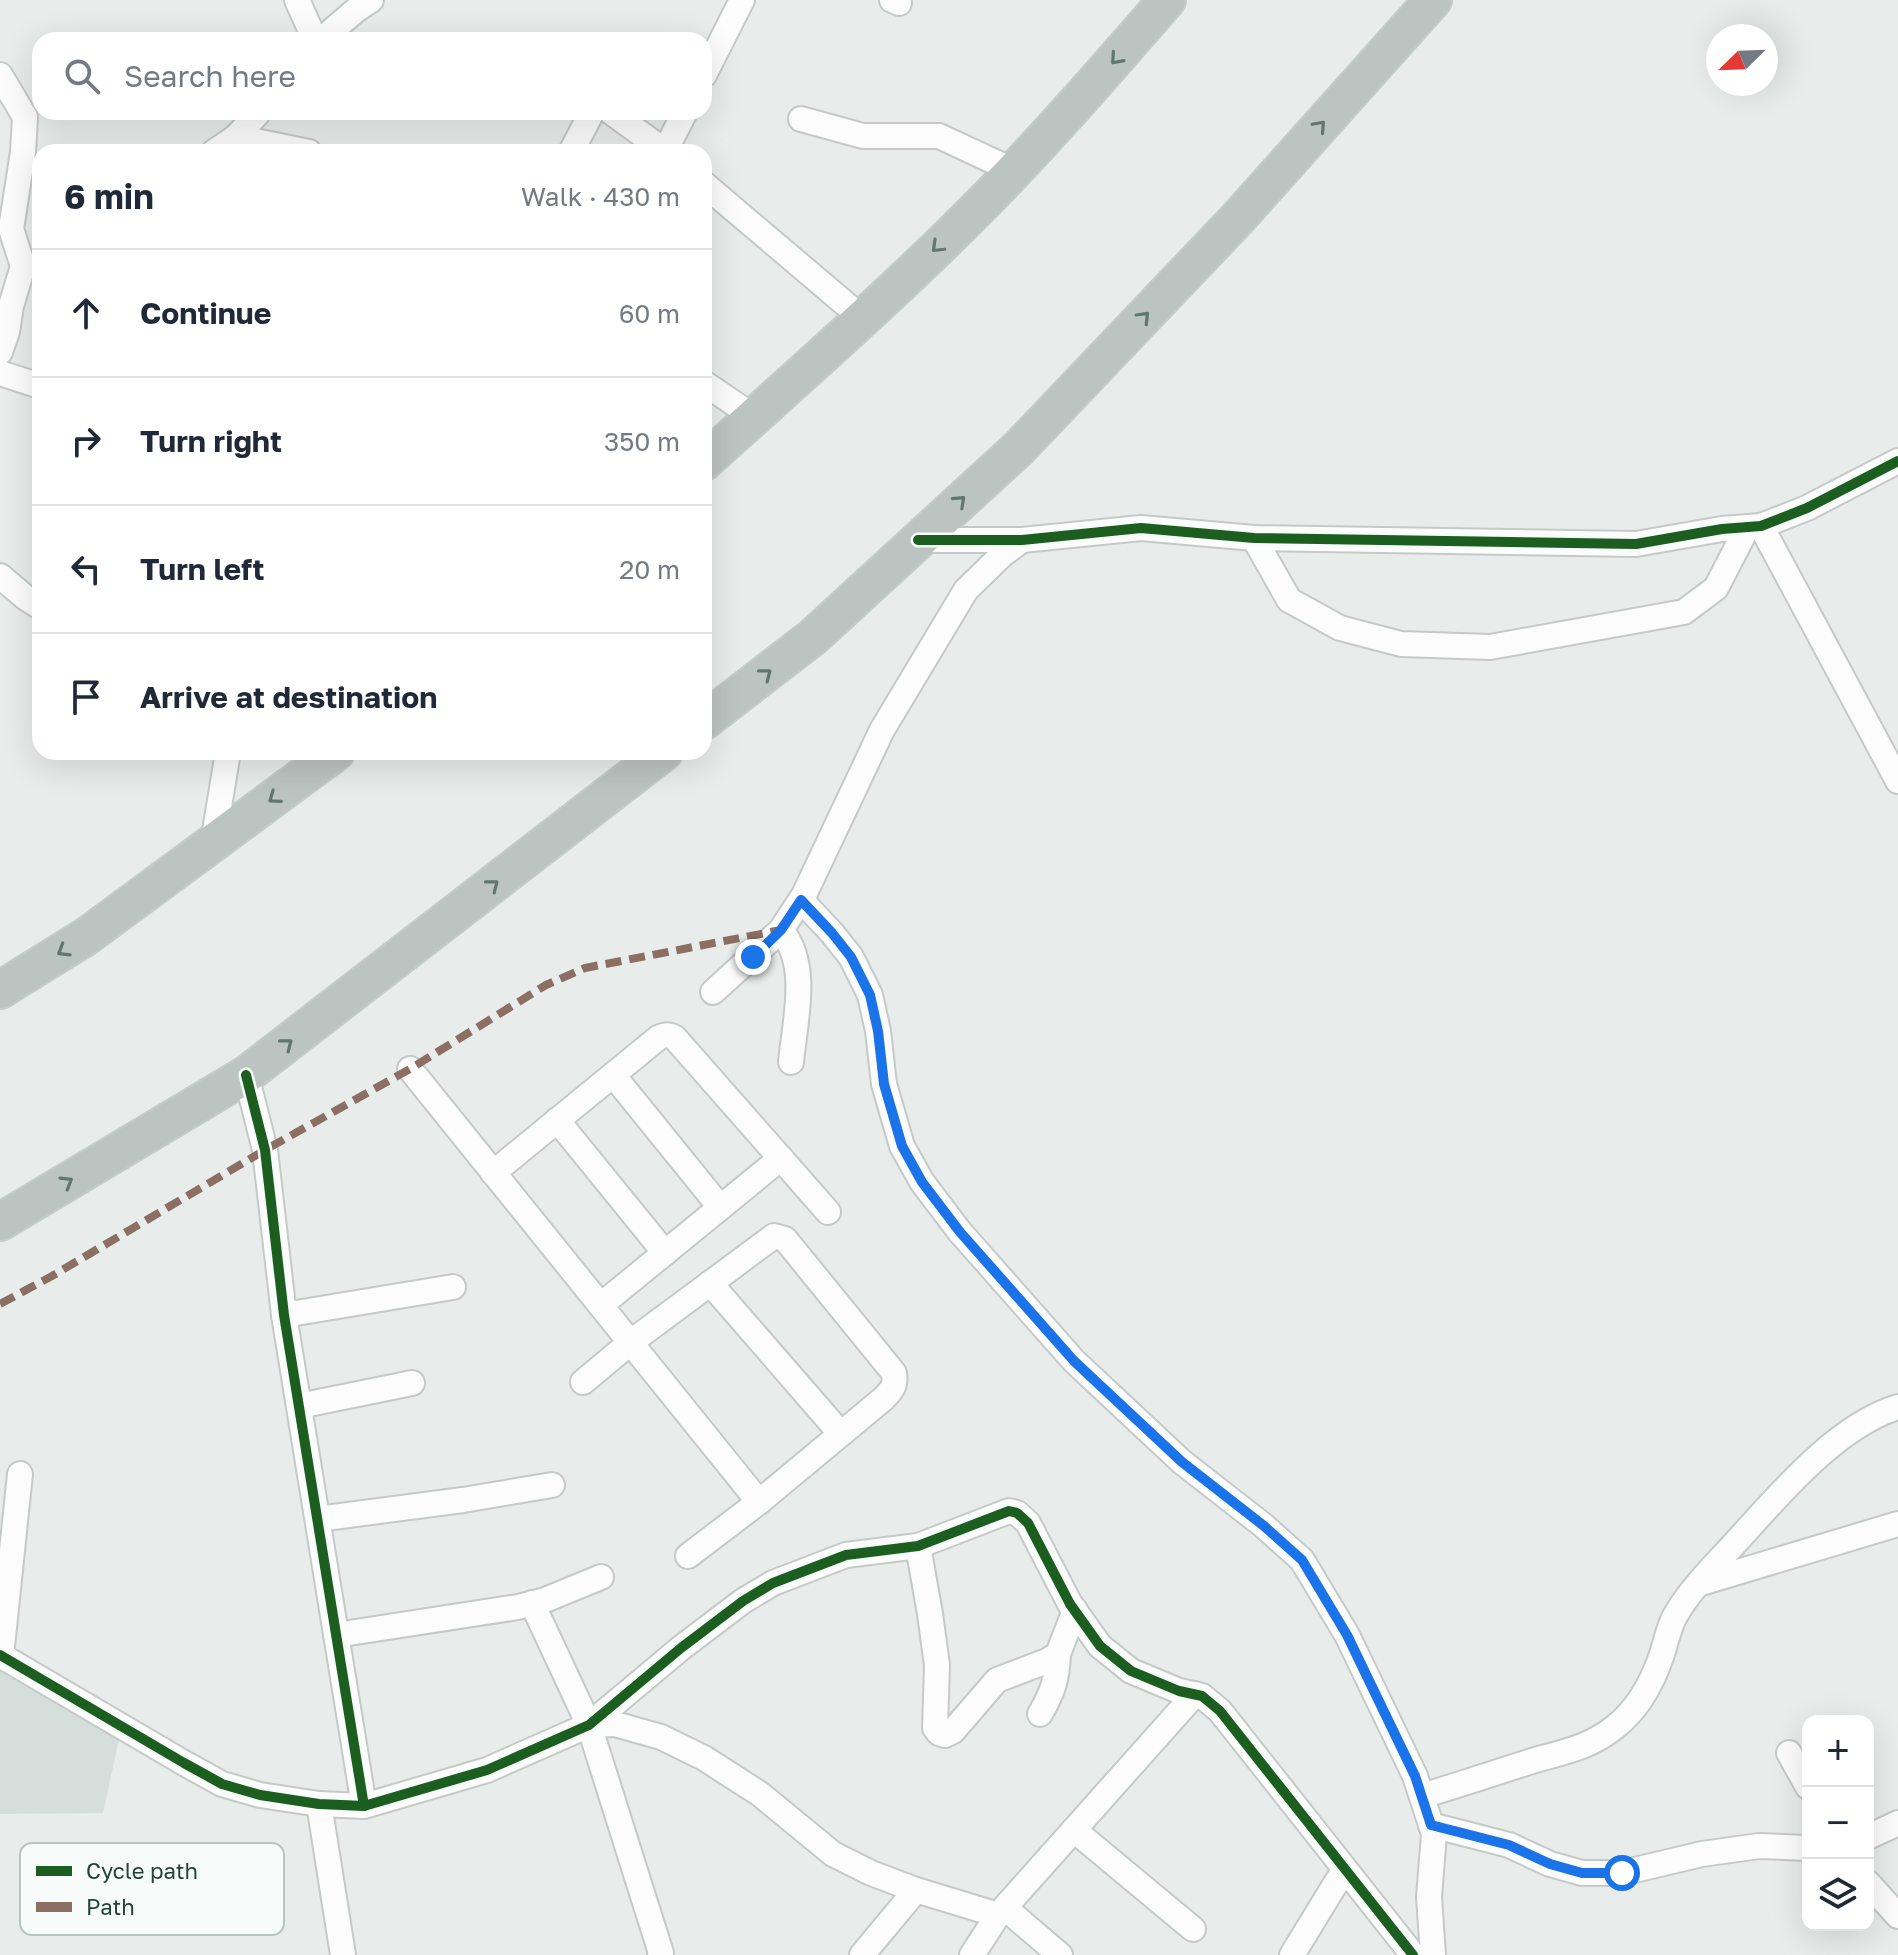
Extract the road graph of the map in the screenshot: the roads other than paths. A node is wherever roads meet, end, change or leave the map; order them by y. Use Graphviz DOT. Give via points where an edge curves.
graph roads {
  1 [pos="297,0"];
  2 [pos="371,0"];
  3 [pos="742,0"];
  4 [pos="1167,0"];
  5 [pos="1433,0"];
  6 [pos="311,32"];
  7 [pos="331,32"];
  8 [pos="712,59"];
  9 [pos="0,75"];
  10 [pos="801,119"];
  11 [pos="252,120"];
  12 [pos="588,120"];
  13 [pos="622,120"];
  14 [pos="681,120"];
  15 [pos="236,137"];
  16 [pos="226,144"];
  17 [pos="267,144"];
  18 [pos="575,144"];
  19 [pos="654,144"];
  20 [pos="669,144"];
  21 [pos="1014,171"];
  22 [pos="712,191"];
  23 [pos="32,261"];
  24 [pos="862,318"];
  25 [pos="0,352"];
  26 [pos="0,373"];
  27 [pos="32,383"];
  28 [pos="712,388"];
  29 [pos="754,417"];
  30 [pos="712,455"];
  31 [pos="1898,461"];
  32 [pos="1754,527"];
  33 [pos="1254,538"];
  34 [pos="918,540"];
  35 [pos="1022,540"];
  36 [pos="0,576"];
  37 [pos="32,602"];
  38 [pos="712,715"];
  39 [pos="227,760"];
  40 [pos="325,760"];
  41 [pos="654,760"];
  42 [pos="1898,781"];
  43 [pos="213,843"];
  44 [pos="801,900"];
  45 [pos="781,930"];
  46 [pos="0,990"];
  47 [pos="713,992"];
  48 [pos="791,1062"];
  49 [pos="410,1069"];
  50 [pos="246,1075"];
  51 [pos="613,1075"];
  52 [pos="557,1120"];
  53 [pos="781,1158"];
  54 [pos="493,1173"];
  55 [pos="720,1207"];
  56 [pos="828,1212"];
  57 [pos="0,1222"];
  58 [pos="665,1253"];
  59 [pos="710,1283"];
  60 [pos="453,1287"];
  61 [pos="601,1305"];
  62 [pos="284,1315"];
  63 [pos="631,1342"];
  64 [pos="583,1382"];
  65 [pos="412,1383"];
  66 [pos="299,1406"];
  67 [pos="1898,1407"];
  68 [pos="841,1434"];
  69 [pos="20,1474"];
  70 [pos="552,1485"];
  71 [pos="759,1502"];
  72 [pos="318,1519"];
  73 [pos="1898,1524"];
  74 [pos="918,1546"];
  75 [pos="688,1556"];
  76 [pos="601,1577"];
  77 [pos="1698,1583"];
  78 [pos="532,1603"];
  79 [pos="1075,1610"];
  80 [pos="336,1635"];
  81 [pos="1058,1654"];
  82 [pos="1,1656"];
  83 [pos="1195,1694"];
  84 [pos="1040,1714"];
  85 [pos="589,1725"];
  86 [pos="1789,1753"];
  87 [pos="1802,1776"];
  88 [pos="1422,1796"];
  89 [pos="319,1804"];
  90 [pos="364,1806"];
  91 [pos="1898,1823"];
  92 [pos="1431,1825"];
  93 [pos="1074,1830"];
  94 [pos="1874,1834"];
  95 [pos="1802,1848"];
  96 [pos="1344,1870"];
  97 [pos="916,1890"];
  98 [pos="1874,1890"];
  99 [pos="1001,1911"];
  100 [pos="1898,1916"];
  101 [pos="1193,1929"];
  102 [pos="343,1955"];
  103 [pos="660,1955"];
  104 [pos="862,1955"];
  105 [pos="972,1955"];
  106 [pos="1060,1955"];
  107 [pos="1292,1955"];
  108 [pos="1413,1955"];
  109 [pos="1433,1955"];
  1 -- 6 [label="street"];
  2 -- 7 [label="street"];
  3 -- 8 [label="street"];
  4 -- 21 [label="highway, one-way"];
  34 -- 5 [label="highway, one-way" via="1019,448 1239,217"];
  9 -- 23 [label="street" via="25,117 11,229"];
  10 -- 21 [label="street" via="863,136 939,136"];
  11 -- 15 [label="street"];
  12 -- 18 [label="street"];
  13 -- 19 [label="street"];
  14 -- 20 [label="street"];
  15 -- 16 [label="street"];
  15 -- 17 [label="street"];
  21 -- 24 [label="highway, one-way"];
  22 -- 24 [label="street"];
  23 -- 25 [label="street" via="11,306"];
  24 -- 29 [label="highway"];
  26 -- 27 [label="street"];
  28 -- 29 [label="street"];
  29 -- 30 [label="highway"];
  31 -- 32 [label="street" via="1807,508"];
  32 -- 33 [label="street" via="1636,544"];
  32 -- 33 [label="street" via="1716,588 1684,612 1490,647 1401,644 1340,628 1289,600"];
  32 -- 42 [label="street"];
  33 -- 35 [label="street" via="1141,528"];
  34 -- 35 [label="street"];
  38 -- 34 [label="highway, one-way" via="813,637"];
  35 -- 44 [label="street" via="966,590 882,730"];
  36 -- 37 [label="street"];
  39 -- 43 [label="street"];
  40 -- 43 [label="highway, one-way"];
  50 -- 41 [label="highway, one-way"];
  43 -- 46 [label="highway, one-way" via="87,936"];
  44 -- 45 [label="street"];
  44 -- 88 [label="street" via="851,957 870,995 884,1084 902,1146 922,1182 1074,1361 1182,1462 1302,1560 1347,1635"];
  45 -- 47 [label="street"];
  45 -- 48 [label="street" via="795,954 799,979"];
  49 -- 54 [label="street"];
  57 -- 50 [label="highway, one-way"];
  50 -- 62 [label="street" via="265,1150"];
  51 -- 52 [label="street"];
  51 -- 53 [label="street" via="658,1038 670,1035"];
  51 -- 55 [label="street"];
  52 -- 54 [label="street"];
  52 -- 58 [label="street"];
  53 -- 55 [label="street"];
  53 -- 56 [label="street"];
  54 -- 61 [label="street"];
  55 -- 58 [label="street"];
  58 -- 61 [label="street"];
  59 -- 63 [label="street"];
  59 -- 68 [label="street"];
  59 -- 68 [label="street" via="768,1239 785,1239 894,1373 892,1390"];
  60 -- 62 [label="street"];
  61 -- 63 [label="street"];
  62 -- 66 [label="street"];
  63 -- 64 [label="street"];
  63 -- 71 [label="street"];
  65 -- 66 [label="street"];
  66 -- 72 [label="street"];
  67 -- 77 [label="street" via="1849,1432 1794,1478"];
  68 -- 71 [label="street"];
  69 -- 82 [label="street"];
  70 -- 72 [label="street"];
  71 -- 75 [label="street"];
  72 -- 80 [label="street"];
  73 -- 77 [label="street"];
  74 -- 79 [label="street" via="1009,1511 1017,1513 1035,1534"];
  74 -- 81 [label="street" via="937,1665 939,1733 953,1731 997,1680"];
  74 -- 85 [label="street" via="846,1555 773,1583 681,1648"];
  76 -- 78 [label="street"];
  77 -- 88 [label="street" via="1671,1623 1650,1684 1615,1727 1586,1746"];
  78 -- 80 [label="street"];
  78 -- 85 [label="street"];
  79 -- 81 [label="street"];
  79 -- 83 [label="street" via="1100,1646 1131,1671"];
  80 -- 90 [label="street"];
  81 -- 84 [label="street" via="1057,1678"];
  82 -- 89 [label="street" via="222,1784"];
  83 -- 93 [label="street"];
  83 -- 96 [label="street" via="1220,1711"];
  85 -- 90 [label="street" via="487,1770"];
  85 -- 97 [label="street" via="615,1724 661,1737 704,1758 760,1794 833,1854"];
  85 -- 103 [label="street"];
  86 -- 87 [label="street"];
  88 -- 92 [label="street"];
  89 -- 90 [label="street"];
  89 -- 102 [label="street"];
  91 -- 94 [label="street"];
  92 -- 95 [label="street" via="1509,1845 1582,1873 1622,1873 1759,1846"];
  92 -- 109 [label="street"];
  93 -- 99 [label="street"];
  93 -- 101 [label="street"];
  96 -- 107 [label="street"];
  96 -- 108 [label="street"];
  97 -- 99 [label="street"];
  97 -- 104 [label="street"];
  98 -- 100 [label="street"];
  99 -- 105 [label="street"];
  99 -- 106 [label="street"];
}
